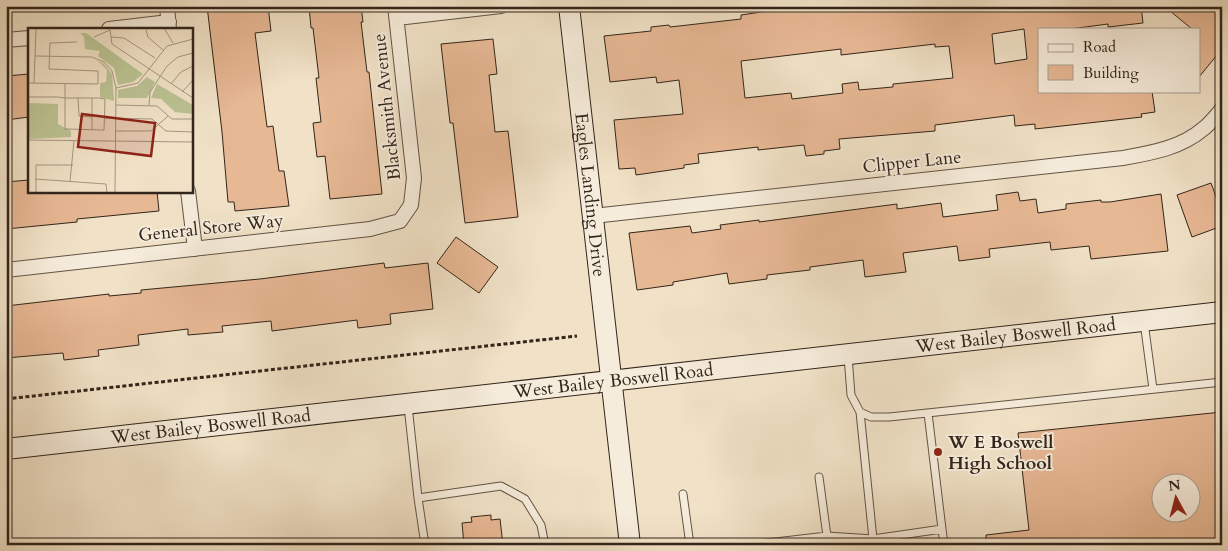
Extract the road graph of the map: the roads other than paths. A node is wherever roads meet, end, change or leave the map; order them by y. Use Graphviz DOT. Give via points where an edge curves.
graph roads {
  1 [pos="167,6"];
  2 [pos="501,6"];
  3 [pos="569,6"];
  4 [pos="396,12"];
  5 [pos="169,25"];
  6 [pos="124,28"];
  7 [pos="28,38"];
  8 [pos="6,40"];
  9 [pos="1222,109"];
  10 [pos="188,192"];
  11 [pos="411,205"];
  12 [pos="593,216"];
  13 [pos="195,249"];
  14 [pos="6,270"];
  15 [pos="1222,312"];
  16 [pos="1144,321"];
  17 [pos="848,354"];
  18 [pos="612,382"];
  19 [pos="1222,382"];
  20 [pos="1152,389"];
  21 [pos="407,403"];
  22 [pos="860,412"];
  23 [pos="928,413"];
  24 [pos="6,449"];
  25 [pos="819,477"];
  26 [pos="683,494"];
  27 [pos="418,498"];
  28 [pos="942,529"];
  29 [pos="827,536"];
  30 [pos="873,539"];
  31 [pos="425,545"];
  32 [pos="545,545"];
  33 [pos="630,545"];
  34 [pos="690,545"];
  35 [pos="749,545"];
  36 [pos="944,545"];
  1 -- 5 [label="street"];
  2 -- 4 [label="street"];
  3 -- 12 [label="main road, Eagles Landing Drive"];
  4 -- 11 [label="street, Blacksmith Avenue" via="414,178"];
  5 -- 6 [label="street"];
  7 -- 8 [label="street"];
  9 -- 12 [label="street, Clipper Lane" via="1204,129 1183,142 1157,152 1123,158"];
  10 -- 13 [label="street"];
  11 -- 13 [label="street, General Store Way" via="400,221 370,229"];
  12 -- 18 [label="main road, Eagles Landing Drive"];
  13 -- 14 [label="street, General Store Way"];
  15 -- 16 [label="main road, West Bailey Boswell Road"];
  16 -- 17 [label="main road, West Bailey Boswell Road"];
  16 -- 20 [label="lane"];
  17 -- 18 [label="main road, West Bailey Boswell Road"];
  17 -- 22 [label="lane" via="851,395"];
  18 -- 21 [label="main road, West Bailey Boswell Road"];
  18 -- 33 [label="main road, Eagles Landing Drive"];
  19 -- 20 [label="lane"];
  20 -- 23 [label="lane"];
  21 -- 24 [label="main road, West Bailey Boswell Road"];
  21 -- 27 [label="lane"];
  22 -- 23 [label="lane" via="871,417 889,418"];
  22 -- 30 [label="lane"];
  23 -- 28 [label="lane"];
  25 -- 29 [label="lane"];
  26 -- 34 [label="lane"];
  27 -- 31 [label="lane"];
  27 -- 32 [label="lane" via="501,486 525,499 541,524"];
  28 -- 30 [label="lane"];
  28 -- 36 [label="lane"];
  29 -- 30 [label="lane"];
  29 -- 35 [label="lane"];
}
